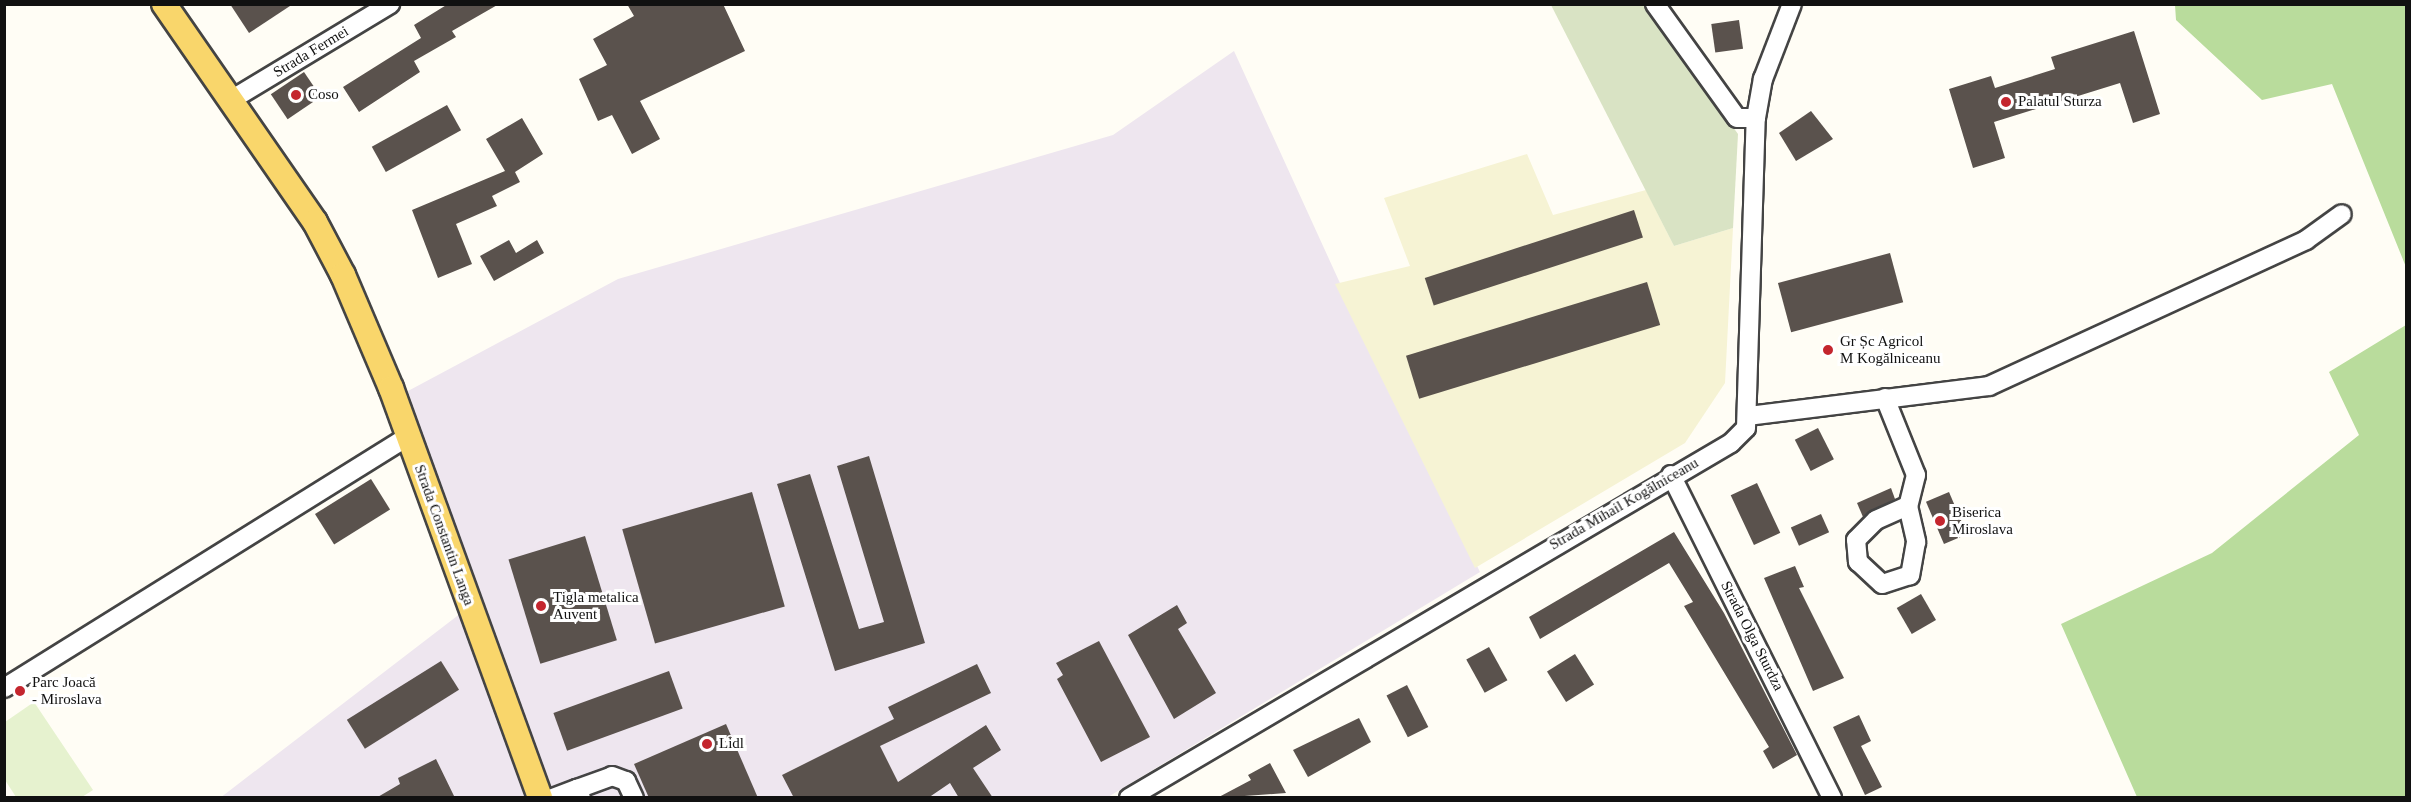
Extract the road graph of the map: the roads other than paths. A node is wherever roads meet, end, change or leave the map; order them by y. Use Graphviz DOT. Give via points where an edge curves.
graph roads {
  1 [pos="164,4"];
  2 [pos="390,4"];
  3 [pos="1655,4"];
  4 [pos="1792,4"];
  5 [pos="231,100"];
  6 [pos="1756,118"];
  7 [pos="2342,214"];
  8 [pos="1885,398"];
  9 [pos="1748,416"];
  10 [pos="408,437"];
  11 [pos="1671,475"];
  12 [pos="1908,506"];
  13 [pos="4,688"];
  14 [pos="579,794"];
  15 [pos="540,798"];
  16 [pos="553,798"];
  17 [pos="634,798"];
  18 [pos="1129,798"];
  19 [pos="1832,798"];
  1 -- 5 [label="main road, Strada Constantin Langa"];
  2 -- 5 [label="street, Strada Fermei"];
  3 -- 6 [label="street" via="1737,118"];
  4 -- 6 [label="street, Strada Mihail Kogălniceanu" via="1763,79"];
  5 -- 10 [label="main road, Strada Constantin Langa" via="315,222 344,275"];
  6 -- 9 [label="street, Strada Mihail Kogălniceanu"];
  7 -- 8 [label="street" via="2306,240 1989,386"];
  8 -- 9 [label="street"];
  8 -- 12 [label="street" via="1916,475"];
  9 -- 11 [label="street, Strada Mihail Kogălniceanu" via="1746,428 1731,443"];
  10 -- 13 [label="street"];
  10 -- 15 [label="main road, Strada Constantin Langa"];
  11 -- 18 [label="street, Strada Mihail Kogălniceanu"];
  11 -- 19 [label="street, Strada Olga Sturdza"];
  14 -- 16 [label="street"];
  14 -- 17 [label="street" via="620,777"];
}
